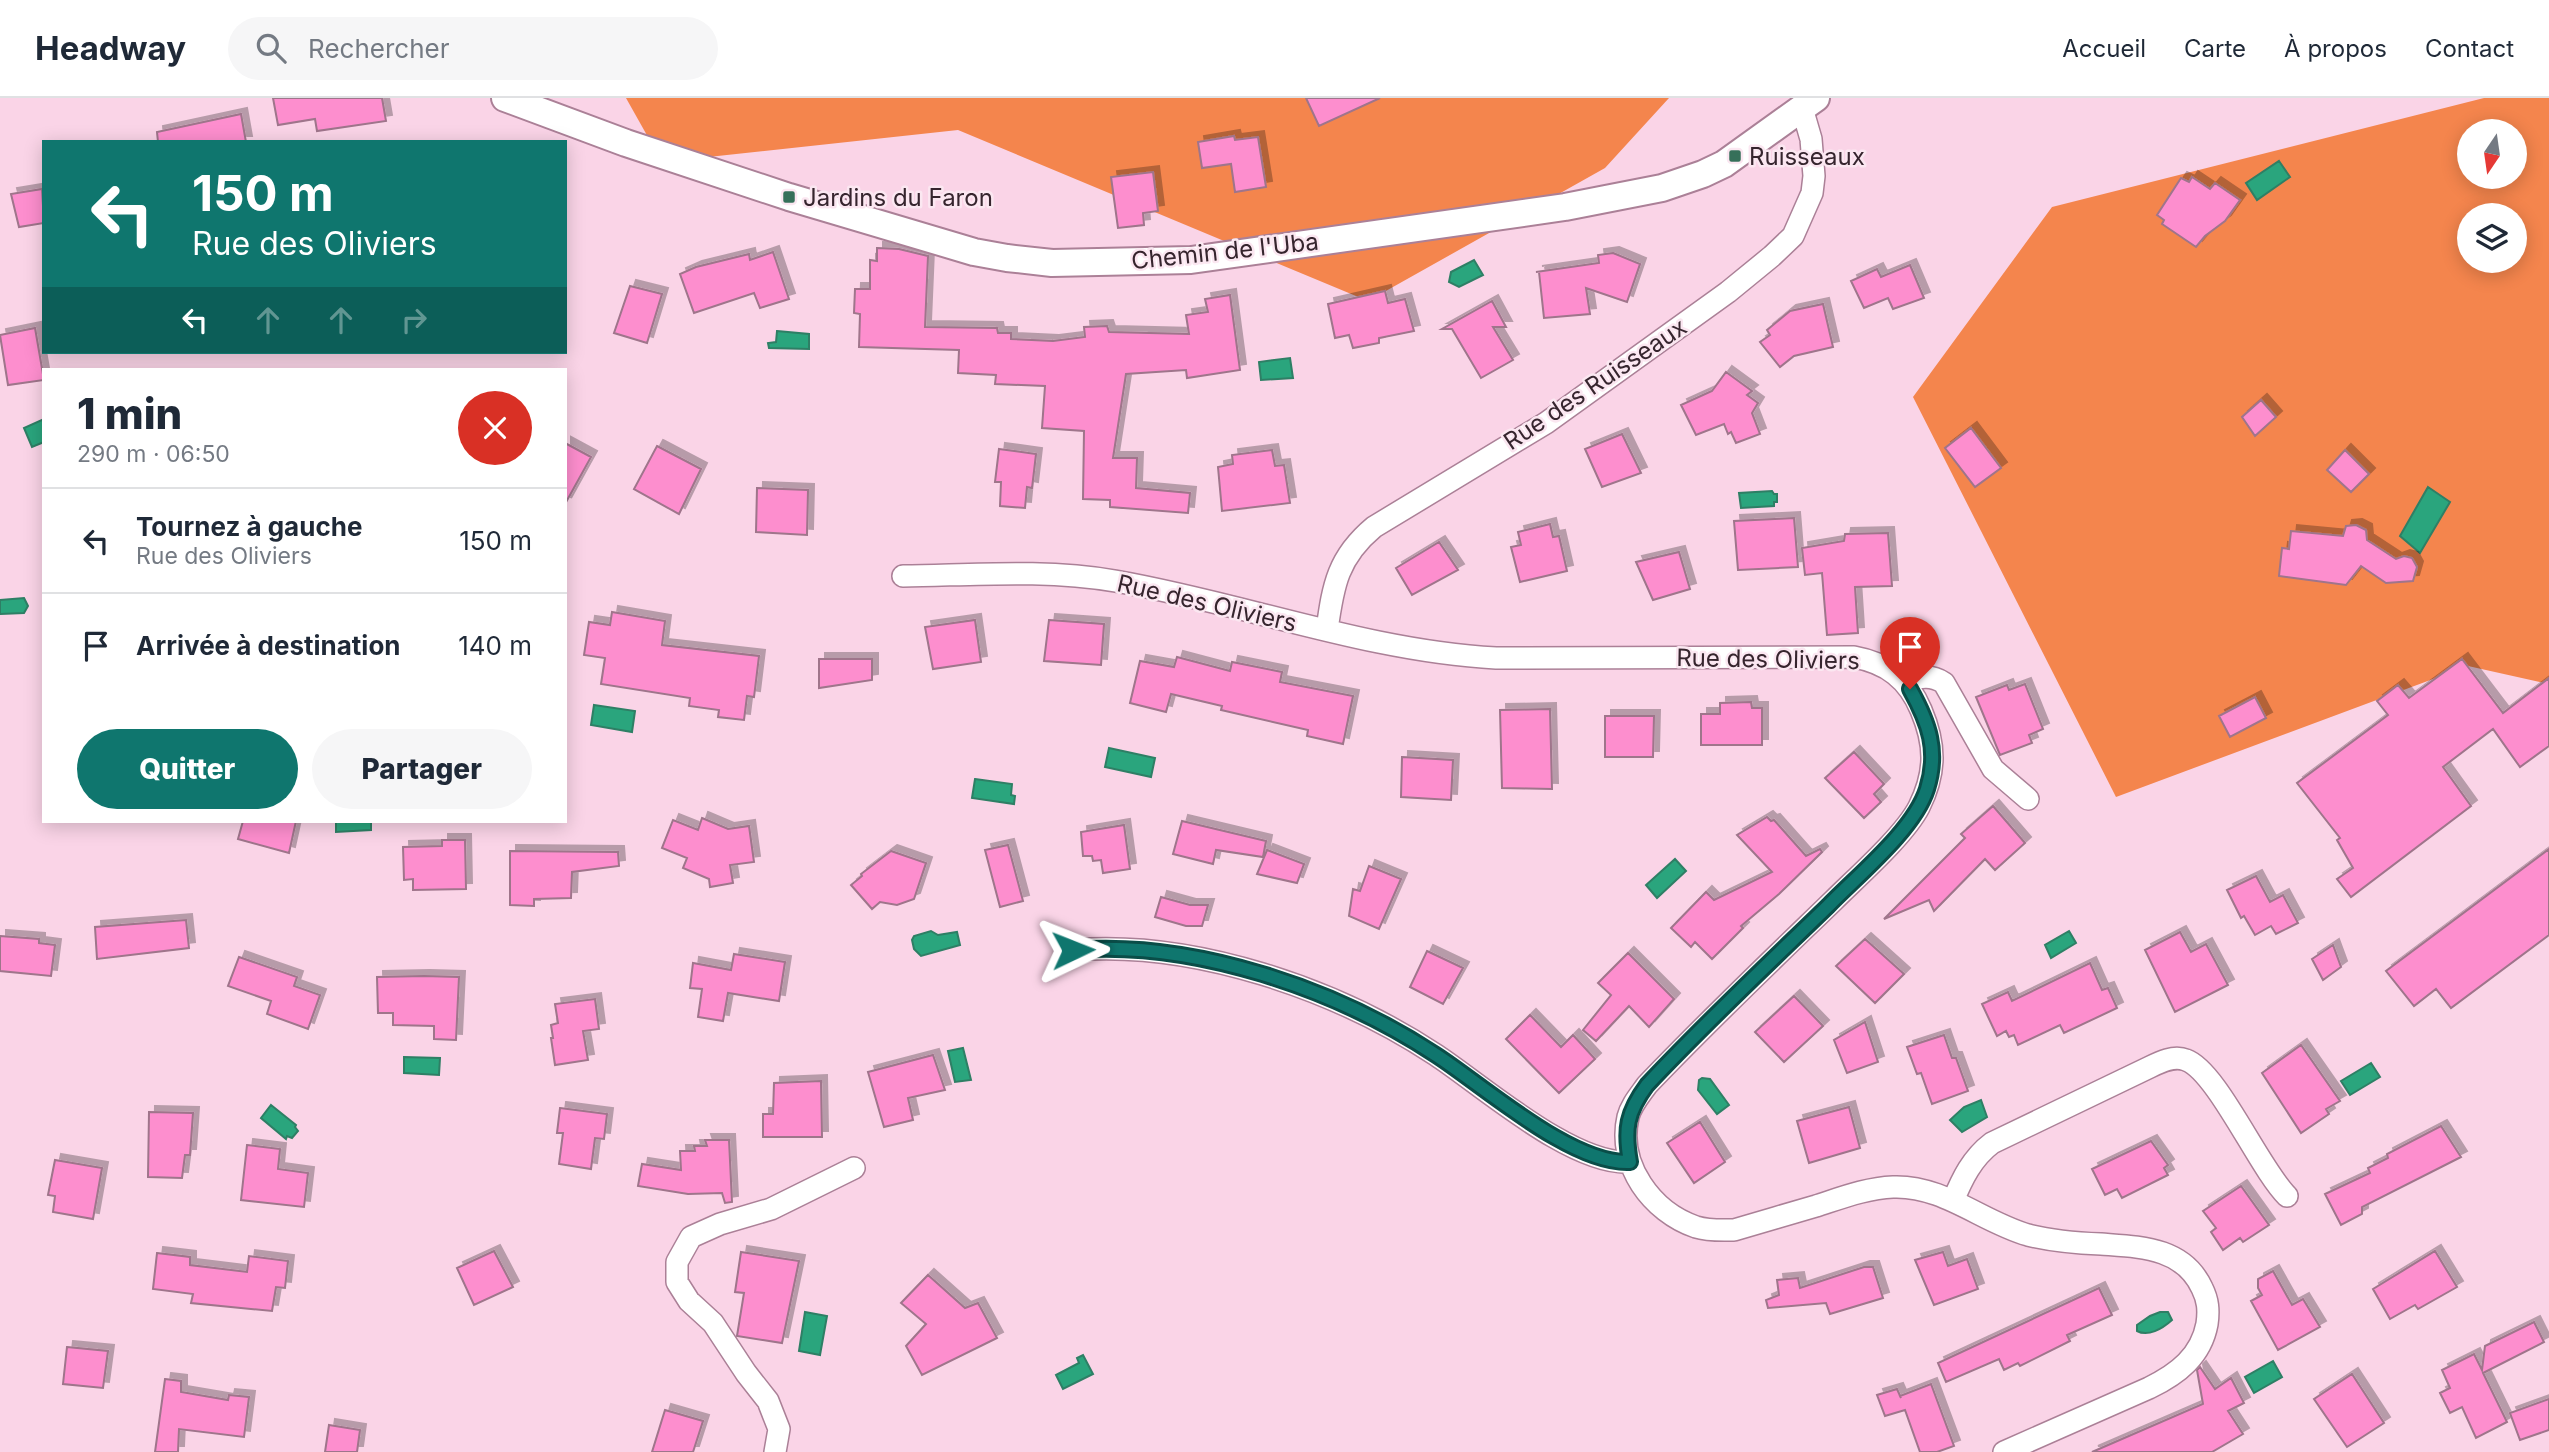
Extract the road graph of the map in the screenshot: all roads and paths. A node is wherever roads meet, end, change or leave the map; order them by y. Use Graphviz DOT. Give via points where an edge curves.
graph roads {
  1 [pos="505,98"];
  2 [pos="1809,103"];
  3 [pos="903,576"];
  4 [pos="1326,630"];
  5 [pos="1906,684"];
  6 [pos="2028,799"];
  7 [pos="1073,950"];
  8 [pos="1630,1162"];
  9 [pos="853,1168"];
  10 [pos="2287,1196"];
  11 [pos="1953,1201"];
  12 [pos="775,1452"];
  13 [pos="2004,1452"];
  1 -- 2 [label="street, Chemin de l'Uba" via="789,197 974,252 1052,263 1191,260 1606,200 1713,170"];
  2 -- 4 [label="street, Rue des Ruisseaux" via="1814,176 1793,236 1728,292 1546,423 1358,540 1337,575"];
  3 -- 4 [label="street, Rue des Oliviers" via="1022,573 1092,578"];
  4 -- 5 [label="street, Rue des Oliviers" via="1451,655 1496,659 1854,657 1885,667"];
  5 -- 6 [label="street" via="1925,677 1944,684 1993,769"];
  5 -- 8 [label="street, Rue des Oliviers" via="1926,721 1934,754 1918,808 1846,888 1647,1085 1628,1116"];
  7 -- 8 [label="street" via="1158,952 1240,968 1300,986 1419,1045 1570,1145 1610,1161"];
  8 -- 11 [label="street, Rue des Oliviers" via="1646,1191 1672,1214 1714,1231 1734,1230 1878,1189 1909,1188"];
  9 -- 12 [label="street" via="771,1209 691,1237 677,1262 677,1282 689,1301 713,1323 768,1401 779,1429"];
  10 -- 11 [label="street" via="2207,1076 2183,1059 2150,1067 1992,1143 1969,1168"];
  11 -- 13 [label="street, Rue des Oliviers" via="2035,1237 2144,1247 2173,1256 2199,1281 2209,1310 2202,1343 2169,1378"];
}
